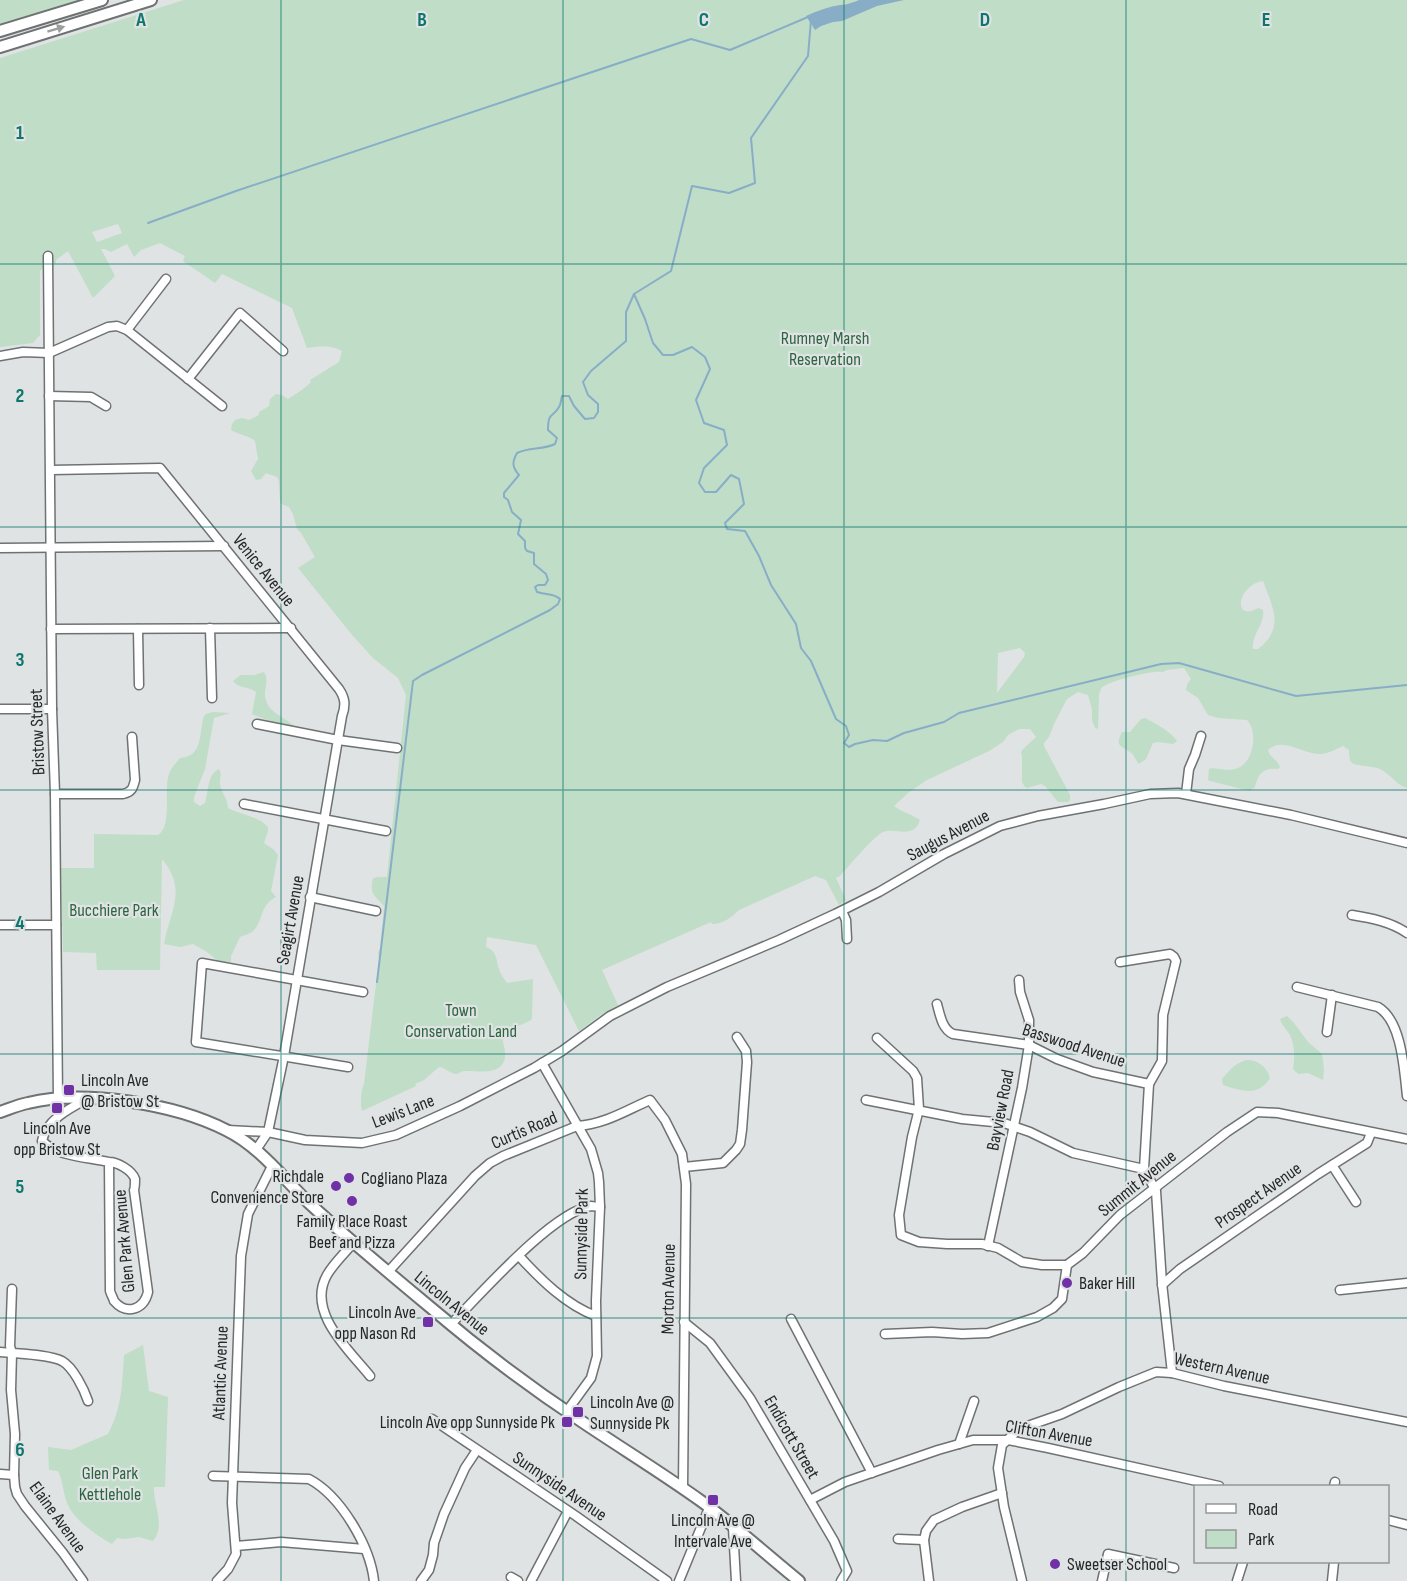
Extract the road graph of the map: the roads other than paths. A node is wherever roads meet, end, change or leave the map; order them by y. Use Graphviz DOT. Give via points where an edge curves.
graph roads {
  1 [pos="102,0"];
  2 [pos="151,0"];
  3 [pos="0,31"];
  4 [pos="0,47"];
  5 [pos="48,256"];
  6 [pos="166,279"];
  7 [pos="127,330"];
  8 [pos="283,351"];
  9 [pos="49,353"];
  10 [pos="0,356"];
  11 [pos="188,379"];
  12 [pos="49,396"];
  13 [pos="106,406"];
  14 [pos="222,406"];
  15 [pos="51,470"];
  16 [pos="224,546"];
  17 [pos="0,548"];
  18 [pos="50,548"];
  19 [pos="51,628"];
  20 [pos="210,628"];
  21 [pos="291,628"];
  22 [pos="138,629"];
  23 [pos="139,685"];
  24 [pos="342,693"];
  25 [pos="212,698"];
  26 [pos="52,709"];
  27 [pos="0,710"];
  28 [pos="257,724"];
  29 [pos="1201,736"];
  30 [pos="132,737"];
  31 [pos="338,740"];
  32 [pos="397,748"];
  33 [pos="55,794"];
  34 [pos="1186,794"];
  35 [pos="244,804"];
  36 [pos="324,820"];
  37 [pos="386,831"];
  38 [pos="1407,843"];
  39 [pos="310,897"];
  40 [pos="376,911"];
  41 [pos="842,911"];
  42 [pos="1352,915"];
  43 [pos="0,925"];
  44 [pos="56,925"];
  45 [pos="1407,933"];
  46 [pos="847,939"];
  47 [pos="1120,962"];
  48 [pos="296,980"];
  49 [pos="1019,980"];
  50 [pos="1298,987"];
  51 [pos="363,992"];
  52 [pos="1332,995"];
  53 [pos="937,1004"];
  54 [pos="1328,1032"];
  55 [pos="737,1038"];
  56 [pos="877,1038"];
  57 [pos="1029,1045"];
  58 [pos="284,1056"];
  59 [pos="542,1063"];
  60 [pos="348,1067"];
  61 [pos="1149,1084"];
  62 [pos="1407,1096"];
  63 [pos="58,1099"];
  64 [pos="88,1099"];
  65 [pos="651,1100"];
  66 [pos="866,1100"];
  67 [pos="919,1109"];
  68 [pos="0,1112"];
  69 [pos="577,1125"];
  70 [pos="1014,1126"];
  71 [pos="227,1130"];
  72 [pos="268,1132"];
  73 [pos="1371,1132"];
  74 [pos="1407,1139"];
  75 [pos="256,1150"];
  76 [pos="109,1162"];
  77 [pos="1332,1165"];
  78 [pos="272,1166"];
  79 [pos="684,1167"];
  80 [pos="1144,1169"];
  81 [pos="1155,1189"];
  82 [pos="1356,1202"];
  83 [pos="600,1207"];
  84 [pos="354,1242"];
  85 [pos="988,1246"];
  86 [pos="519,1256"];
  87 [pos="1067,1265"];
  88 [pos="388,1272"];
  89 [pos="1407,1282"];
  90 [pos="1162,1285"];
  91 [pos="12,1289"];
  92 [pos="1340,1290"];
  93 [pos="596,1316"];
  94 [pos="791,1319"];
  95 [pos="684,1322"];
  96 [pos="451,1324"];
  97 [pos="885,1334"];
  98 [pos="0,1352"];
  99 [pos="12,1353"];
  100 [pos="1172,1372"];
  101 [pos="370,1376"];
  102 [pos="88,1401"];
  103 [pos="974,1401"];
  104 [pos="567,1412"];
  105 [pos="432,1419"];
  106 [pos="1407,1422"];
  107 [pos="1008,1440"];
  108 [pos="959,1444"];
  109 [pos="477,1450"];
  110 [pos="0,1473"];
  111 [pos="872,1473"];
  112 [pos="14,1475"];
  113 [pos="213,1476"];
  114 [pos="233,1477"];
  115 [pos="1215,1485"];
  116 [pos="682,1488"];
  117 [pos="1002,1493"];
  118 [pos="810,1500"];
  119 [pos="709,1508"];
  120 [pos="568,1511"];
  121 [pos="1389,1520"];
  122 [pos="1407,1525"];
  123 [pos="733,1528"];
  124 [pos="898,1539"];
  125 [pos="924,1540"];
  126 [pos="236,1546"];
  127 [pos="364,1549"];
  128 [pos="1244,1563"];
  129 [pos="1334,1563"];
  130 [pos="1174,1568"];
  131 [pos="83,1581"];
  132 [pos="217,1581"];
  133 [pos="374,1581"];
  134 [pos="421,1581"];
  135 [pos="531,1581"];
  136 [pos="667,1581"];
  137 [pos="679,1581"];
  138 [pos="736,1581"];
  139 [pos="799,1581"];
  140 [pos="841,1581"];
  141 [pos="929,1581"];
  142 [pos="1022,1581"];
  143 [pos="1102,1581"];
  144 [pos="1237,1581"];
  145 [pos="1332,1581"];
  1 -- 3 [label="main road"];
  4 -- 2 [label="main road, one-way"];
  5 -- 9 [label="street, Bristow Street"];
  6 -- 7 [label="street"];
  7 -- 9 [label="street" via="108,327"];
  7 -- 11 [label="street"];
  8 -- 11 [label="street" via="240,313"];
  9 -- 10 [label="street"];
  9 -- 12 [label="street, Bristow Street"];
  11 -- 14 [label="street"];
  12 -- 13 [label="street" via="91,397"];
  12 -- 15 [label="street, Bristow Street"];
  15 -- 16 [label="street, Venice Avenue" via="160,468"];
  15 -- 18 [label="street, Bristow Street"];
  16 -- 18 [label="street"];
  16 -- 21 [label="street, Venice Avenue"];
  17 -- 18 [label="street"];
  18 -- 19 [label="street, Bristow Street"];
  19 -- 22 [label="street"];
  19 -- 26 [label="street, Bristow Street"];
  20 -- 21 [label="street"];
  20 -- 22 [label="street"];
  20 -- 25 [label="street"];
  21 -- 24 [label="street, Venice Avenue"];
  22 -- 23 [label="street"];
  24 -- 31 [label="street, Seagirt Avenue" via="345,707"];
  26 -- 27 [label="street"];
  26 -- 33 [label="street, Bristow Street"];
  28 -- 31 [label="street"];
  29 -- 34 [label="street" via="1189,769"];
  30 -- 33 [label="street" via="135,780 131,791"];
  31 -- 32 [label="street"];
  31 -- 36 [label="street, Seagirt Avenue"];
  33 -- 44 [label="street, Bristow Street"];
  34 -- 38 [label="street, Saugus Avenue"];
  34 -- 41 [label="street, Saugus Avenue" via="1150,794 999,826"];
  35 -- 36 [label="street"];
  36 -- 37 [label="street"];
  36 -- 39 [label="street, Seagirt Avenue"];
  39 -- 40 [label="street"];
  39 -- 48 [label="street, Seagirt Avenue"];
  41 -- 46 [label="street"];
  41 -- 59 [label="street, Saugus Avenue" via="648,996 610,1016"];
  42 -- 45 [label="street" via="1373,918"];
  43 -- 44 [label="street"];
  44 -- 63 [label="street, Bristow Street"];
  47 -- 61 [label="street" via="1170,954 1176,961 1163,1015 1162,1061"];
  48 -- 51 [label="street"];
  48 -- 58 [label="street, Seagirt Avenue"];
  48 -- 58 [label="street" via="202,963 196,1041"];
  49 -- 57 [label="street, Bayview Road" via="1029,1020"];
  50 -- 52 [label="street"];
  52 -- 54 [label="street"];
  52 -- 62 [label="street" via="1378,1006 1388,1015 1398,1039"];
  53 -- 57 [label="street, Basswood Avenue" via="944,1027 952,1034"];
  55 -- 79 [label="street" via="746,1051 747,1062 740,1144 723,1163"];
  56 -- 67 [label="street" via="913,1071"];
  57 -- 61 [label="street, Basswood Avenue" via="1093,1072"];
  57 -- 70 [label="street, Bayview Road"];
  58 -- 60 [label="street"];
  58 -- 72 [label="street, Seagirt Avenue"];
  59 -- 69 [label="street, Sunnyside Park"];
  59 -- 72 [label="street, Lewis Lane" via="396,1135 362,1143 304,1140"];
  61 -- 80 [label="street"];
  63 -- 64 [label="main road, Lincoln Avenue"];
  63 -- 68 [label="main road, Lincoln Avenue" via="28,1102"];
  64 -- 71 [label="main road, Lincoln Avenue" via="162,1108"];
  64 -- 76 [label="street, Glen Park Avenue" via="51,1123 42,1141 61,1152"];
  65 -- 69 [label="street, Curtis Road" via="609,1120"];
  65 -- 79 [label="street, Morton Avenue" via="682,1154"];
  66 -- 67 [label="street"];
  67 -- 70 [label="street"];
  67 -- 85 [label="street" via="899,1215 901,1235 919,1242"];
  69 -- 83 [label="street, Sunnyside Park" via="591,1149 598,1173"];
  69 -- 88 [label="street, Curtis Road" via="490,1163"];
  70 -- 80 [label="street" via="1073,1153"];
  70 -- 85 [label="street, Bayview Road"];
  71 -- 72 [label="street, Lewis Lane"];
  71 -- 75 [label="main road, Lincoln Avenue"];
  72 -- 75 [label="street, Seagirt Avenue"];
  73 -- 74 [label="street, Summit Avenue"];
  73 -- 77 [label="street, Prospect Avenue" via="1367,1143"];
  73 -- 81 [label="street, Summit Avenue" via="1257,1112"];
  75 -- 78 [label="main road, Lincoln Avenue"];
  76 -- 76 [label="street, Glen Park Avenue" via="121,1166 135,1179 148,1292 140,1307 134,1309 122,1307 110,1292"];
  77 -- 82 [label="street"];
  77 -- 90 [label="street, Prospect Avenue"];
  78 -- 84 [label="main road, Lincoln Avenue"];
  78 -- 114 [label="street, Atlantic Avenue" via="248,1214 241,1256"];
  79 -- 95 [label="street, Morton Avenue"];
  80 -- 81 [label="street"];
  81 -- 87 [label="street, Summit Avenue" via="1119,1215"];
  81 -- 90 [label="street"];
  83 -- 86 [label="street" via="577,1211 549,1228"];
  83 -- 93 [label="street, Sunnyside Park"];
  84 -- 88 [label="main road, Lincoln Avenue"];
  84 -- 101 [label="street" via="327,1275 322,1308 329,1326"];
  85 -- 87 [label="street" via="1022,1262"];
  86 -- 93 [label="street" via="560,1294 582,1311"];
  86 -- 96 [label="street"];
  87 -- 97 [label="street" via="1062,1299 1037,1317 988,1333"];
  88 -- 96 [label="main road, Lincoln Avenue"];
  89 -- 92 [label="street"];
  90 -- 100 [label="street"];
  91 -- 99 [label="street, Elaine Avenue"];
  93 -- 104 [label="street, Sunnyside Park" via="597,1356 591,1378"];
  94 -- 111 [label="street"];
  95 -- 116 [label="street, Morton Avenue"];
  95 -- 118 [label="street, Endicott Street" via="710,1343 750,1398"];
  96 -- 104 [label="main road, Lincoln Avenue"];
  98 -- 99 [label="street"];
  99 -- 102 [label="street" via="49,1356 64,1362"];
  99 -- 112 [label="street, Elaine Avenue"];
  100 -- 106 [label="street, Western Avenue"];
  100 -- 107 [label="street, Western Avenue" via="1156,1372 1119,1387 1019,1429"];
  103 -- 108 [label="street"];
  104 -- 116 [label="main road, Lincoln Avenue"];
  105 -- 109 [label="street, Sunnyside Avenue"];
  107 -- 108 [label="street, Clifton Avenue"];
  107 -- 115 [label="street, Clifton Avenue"];
  107 -- 117 [label="street" via="1002,1445 998,1468"];
  108 -- 111 [label="street, Clifton Avenue"];
  109 -- 120 [label="street, Sunnyside Avenue"];
  109 -- 134 [label="street" via="444,1514 429,1570"];
  110 -- 112 [label="street"];
  111 -- 118 [label="street, Clifton Avenue"];
  112 -- 131 [label="street, Elaine Avenue" via="17,1494"];
  113 -- 114 [label="street"];
  114 -- 126 [label="street, Atlantic Avenue"];
  114 -- 127 [label="street" via="309,1479 337,1504"];
  116 -- 119 [label="main road, Lincoln Avenue"];
  117 -- 125 [label="street" via="934,1520"];
  117 -- 142 [label="street"];
  118 -- 140 [label="street, Endicott Street" via="847,1571"];
  119 -- 123 [label="main road, Lincoln Avenue"];
  119 -- 137 [label="street"];
  120 -- 135 [label="street"];
  120 -- 136 [label="street, Sunnyside Avenue"];
  121 -- 122 [label="street"];
  123 -- 138 [label="street"];
  123 -- 139 [label="main road, Lincoln Avenue"];
  124 -- 125 [label="street"];
  125 -- 141 [label="street"];
  126 -- 127 [label="street" via="281,1542"];
  126 -- 132 [label="street, Atlantic Avenue" via="228,1569"];
  127 -- 133 [label="street"];
  128 -- 144 [label="street"];
  129 -- 145 [label="street"];
  130 -- 143 [label="street" via="1108,1554"];
}
